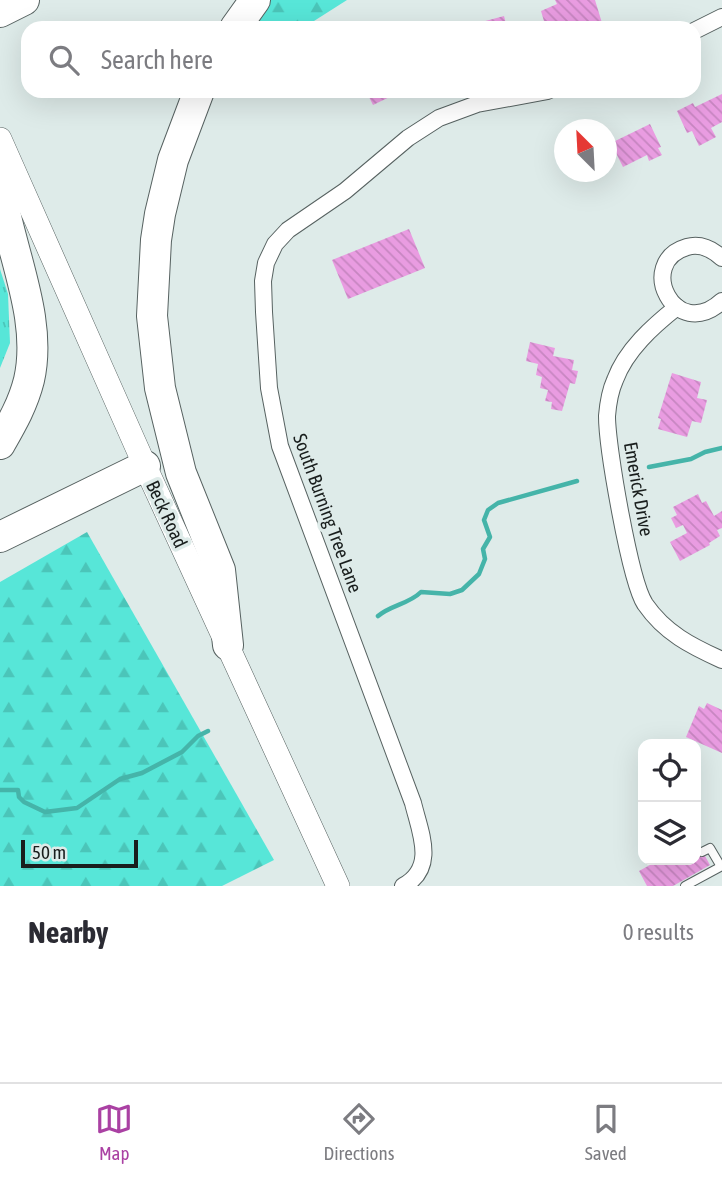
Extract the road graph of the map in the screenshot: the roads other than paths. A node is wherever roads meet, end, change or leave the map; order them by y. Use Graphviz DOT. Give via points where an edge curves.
graph roads {
  1 [pos="255,0"];
  2 [pos="722,17"];
  3 [pos="240,21"];
  4 [pos="701,28"];
  5 [pos="196,98"];
  6 [pos="510,98"];
  7 [pos="0,139"];
  8 [pos="0,173"];
  9 [pos="722,258"];
  10 [pos="722,301"];
  11 [pos="677,307"];
  12 [pos="0,444"];
  13 [pos="145,466"];
  14 [pos="0,537"];
  15 [pos="228,645"];
  16 [pos="722,660"];
  17 [pos="702,852"];
  18 [pos="721,866"];
  19 [pos="338,886"];
  20 [pos="403,886"];
  21 [pos="685,886"];
  1 -- 3 [label="highway"];
  2 -- 4 [label="street"];
  5 -- 15 [label="highway" via="173,160 160,214 152,316 160,388 181,473 220,570"];
  6 -- 20 [label="street, South Burning Tree Lane" via="477,104 421,128 345,191 288,230 265,263 269,388 280,446 413,803 424,844 422,868"];
  7 -- 13 [label="main road, Beck Road"];
  8 -- 12 [label="highway" via="32,342 29,378 18,413"];
  9 -- 11 [label="street" via="715,251 694,246 674,254 662,282"];
  10 -- 11 [label="street" via="702,313"];
  11 -- 16 [label="street, Emerick Drive" via="653,326 615,378 608,426 632,570 643,601 668,631"];
  13 -- 14 [label="highway"];
  13 -- 15 [label="main road, Beck Road"];
  15 -- 19 [label="main road, Beck Road"];
  17 -- 18 [label="lane" via="710,848"];
  18 -- 21 [label="lane"];
}
